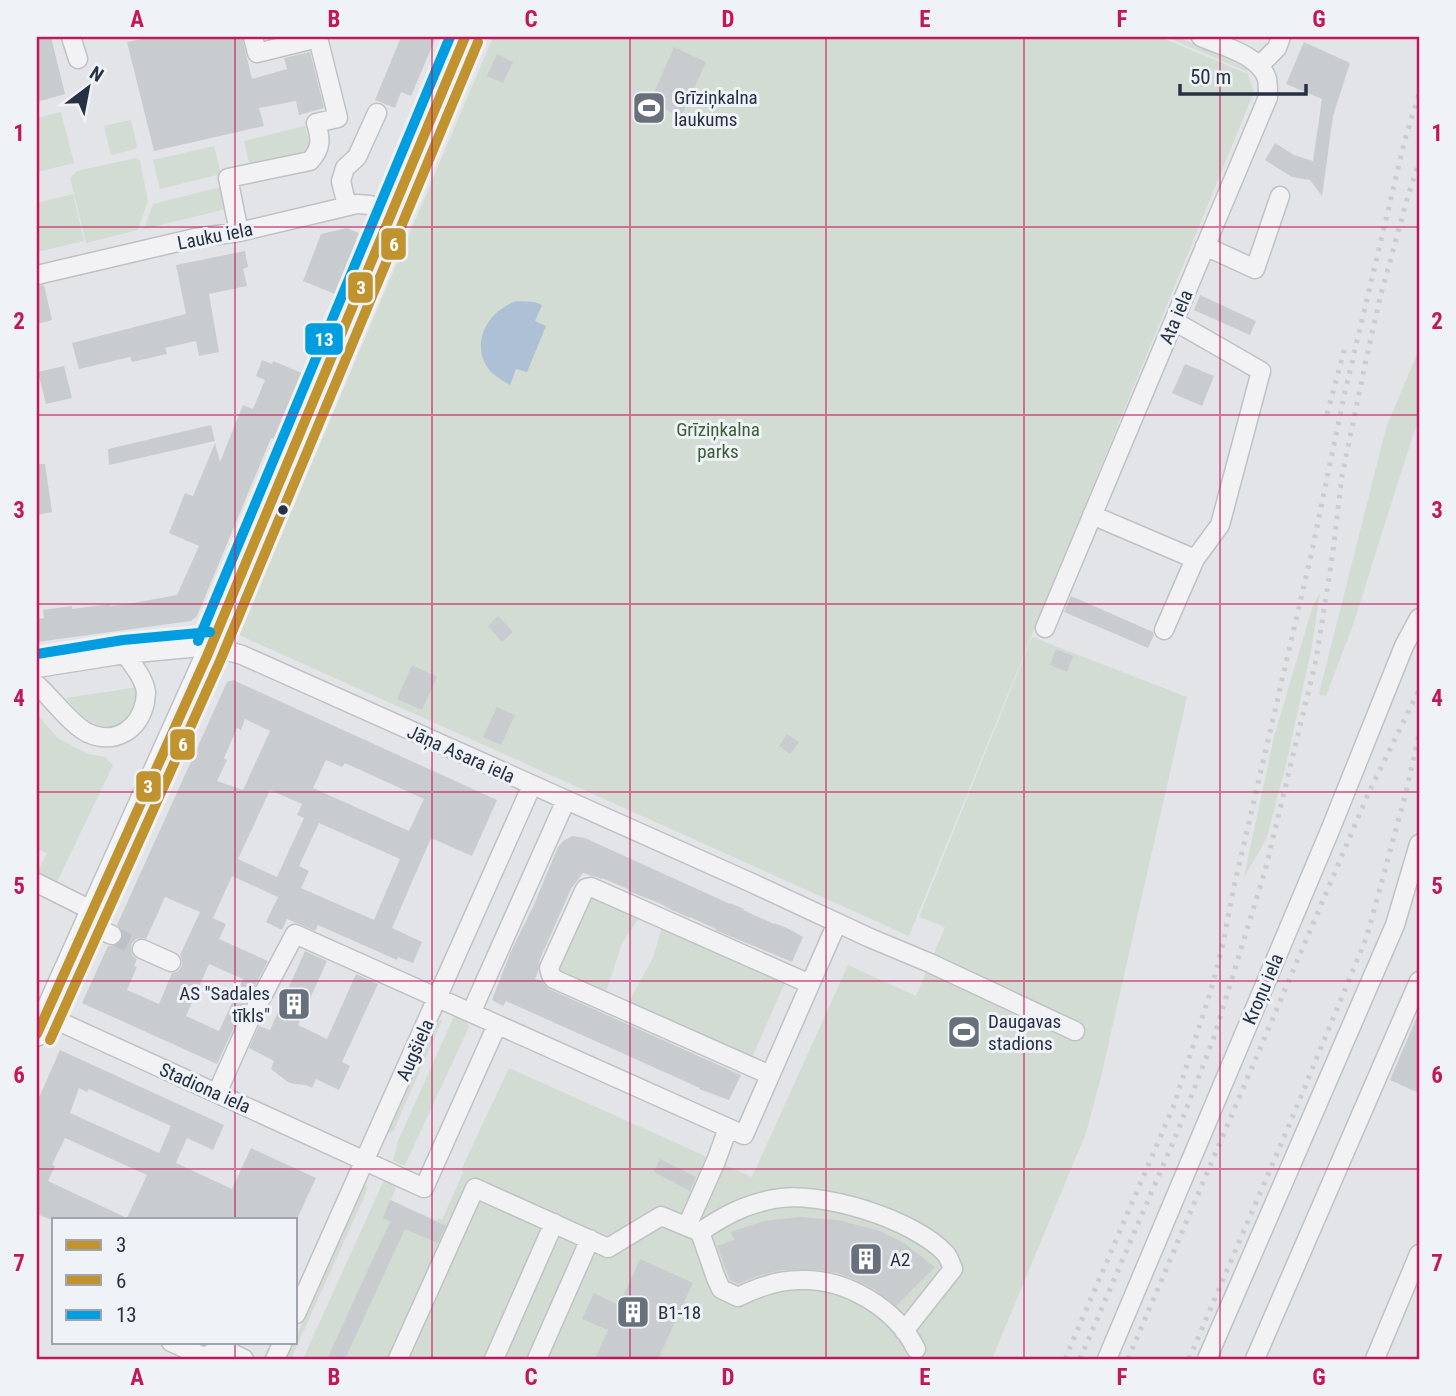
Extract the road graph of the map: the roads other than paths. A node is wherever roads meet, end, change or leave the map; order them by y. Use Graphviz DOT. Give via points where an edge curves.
graph roads {
  1 [pos="74,37"];
  2 [pos="253,37"];
  3 [pos="465,37"];
  4 [pos="1201,37"];
  5 [pos="1281,37"];
  6 [pos="78,59"];
  7 [pos="1260,65"];
  8 [pos="377,113"];
  9 [pos="1280,196"];
  10 [pos="347,206"];
  11 [pos="392,214"];
  12 [pos="239,232"];
  13 [pos="1205,246"];
  14 [pos="37,275"];
  15 [pos="1174,321"];
  16 [pos="1092,515"];
  17 [pos="1195,559"];
  18 [pos="1419,618"];
  19 [pos="1045,628"];
  20 [pos="1164,630"];
  21 [pos="211,646"];
  22 [pos="125,654"];
  23 [pos="37,668"];
  24 [pos="37,685"];
  25 [pos="532,785"];
  26 [pos="566,800"];
  27 [pos="1419,844"];
  28 [pos="37,883"];
  29 [pos="90,918"];
  30 [pos="837,923"];
  31 [pos="112,935"];
  32 [pos="142,949"];
  33 [pos="172,962"];
  34 [pos="1419,981"];
  35 [pos="810,984"];
  36 [pos="438,998"];
  37 [pos="471,1013"];
  38 [pos="41,1025"];
  39 [pos="497,1025"];
  40 [pos="1075,1031"];
  41 [pos="770,1075"];
  42 [pos="217,1093"];
  43 [pos="728,1128"];
  44 [pos="365,1161"];
  45 [pos="554,1223"];
  46 [pos="694,1229"];
  47 [pos="590,1239"];
  48 [pos="1419,1254"];
  49 [pos="298,1310"];
  50 [pos="904,1331"];
  51 [pos="175,1344"];
  52 [pos="223,1345"];
  53 [pos="916,1349"];
  54 [pos="244,1359"];
  55 [pos="398,1359"];
  56 [pos="494,1359"];
  57 [pos="537,1359"];
  58 [pos="1107,1359"];
  59 [pos="1207,1359"];
  60 [pos="1255,1359"];
  61 [pos="1375,1359"];
  1 -- 6 [label="street"];
  2 -- 12 [label="street" via="257,53 317,38 338,118 316,123 320,146 310,161 228,178"];
  3 -- 11 [label="main road"];
  4 -- 7 [label="street"];
  5 -- 7 [label="street"];
  7 -- 13 [label="street, Ata iela" via="1268,97"];
  8 -- 10 [label="street" via="357,157 345,168 341,181"];
  9 -- 13 [label="street" via="1255,269"];
  10 -- 11 [label="street, Lauku iela" via="365,204"];
  10 -- 12 [label="street, Lauku iela"];
  11 -- 21 [label="main road"];
  12 -- 14 [label="street, Lauku iela"];
  13 -- 15 [label="street, Ata iela"];
  15 -- 16 [label="street, Ata iela"];
  15 -- 17 [label="street" via="1261,371 1220,525"];
  16 -- 17 [label="street"];
  16 -- 19 [label="street, Ata iela"];
  17 -- 20 [label="street"];
  18 -- 58 [label="street, Kroņu iela"];
  21 -- 22 [label="street, Jāņa Asara iela"];
  21 -- 25 [label="street, Jāņa Asara iela" via="242,655"];
  21 -- 29 [label="main road"];
  22 -- 23 [label="street, Jāņa Asara iela"];
  22 -- 24 [label="street" via="146,693 142,713 131,729 117,736 86,732"];
  25 -- 26 [label="street, Jāņa Asara iela"];
  25 -- 36 [label="street, Augšiela"];
  26 -- 30 [label="street, Jāņa Asara iela"];
  26 -- 37 [label="street"];
  27 -- 59 [label="street" via="1395,925"];
  28 -- 29 [label="street"];
  29 -- 31 [label="street"];
  29 -- 38 [label="main road"];
  30 -- 35 [label="street"];
  30 -- 40 [label="street, Jāņa Asara iela"];
  32 -- 33 [label="street"];
  34 -- 60 [label="street"];
  35 -- 41 [label="street"];
  35 -- 41 [label="street" via="591,887 584,891 549,968 554,979"];
  36 -- 37 [label="street"];
  36 -- 42 [label="street" via="295,934"];
  36 -- 44 [label="street, Augšiela"];
  37 -- 39 [label="street"];
  38 -- 42 [label="street, Stadiona iela"];
  39 -- 43 [label="street"];
  39 -- 44 [label="street, Stadiona iela" via="424,1188"];
  41 -- 43 [label="street" via="744,1135"];
  42 -- 44 [label="street, Stadiona iela"];
  43 -- 46 [label="street"];
  44 -- 49 [label="street, Augšiela"];
  45 -- 47 [label="street"];
  45 -- 55 [label="street" via="475,1188"];
  45 -- 56 [label="street"];
  46 -- 47 [label="street" via="661,1216 608,1248"];
  46 -- 50 [label="street" via="721,1289 738,1297 786,1280 829,1284 866,1297"];
  46 -- 50 [label="street" via="738,1209 796,1197 847,1204 901,1224 932,1242 948,1256 953,1269"];
  47 -- 57 [label="street"];
  48 -- 61 [label="street"];
  50 -- 53 [label="street"];
  51 -- 52 [label="street" via="204,1357"];
  52 -- 54 [label="street"];
}
